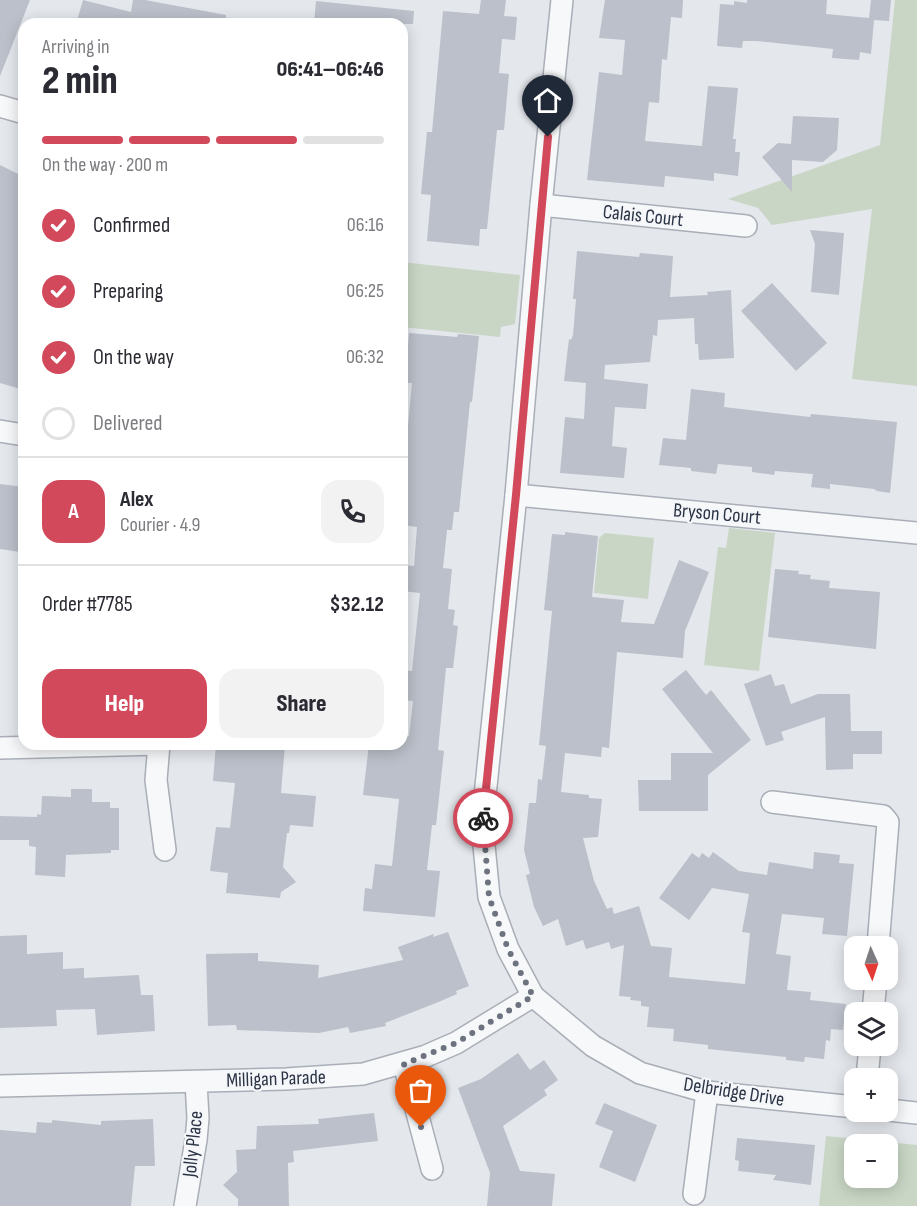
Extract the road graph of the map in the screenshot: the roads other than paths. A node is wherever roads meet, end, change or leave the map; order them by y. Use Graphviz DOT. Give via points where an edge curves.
graph roads {
  1 [pos="562,0"];
  2 [pos="0,106"];
  3 [pos="18,111"];
  4 [pos="541,205"];
  5 [pos="746,226"];
  6 [pos="0,431"];
  7 [pos="18,434"];
  8 [pos="516,495"];
  9 [pos="917,533"];
  10 [pos="0,748"];
  11 [pos="18,748"];
  12 [pos="158,750"];
  13 [pos="772,802"];
  14 [pos="165,850"];
  15 [pos="879,936"];
  16 [pos="533,996"];
  17 [pos="404,1064"];
  18 [pos="196,1082"];
  19 [pos="0,1086"];
  20 [pos="707,1092"];
  21 [pos="844,1106"];
  22 [pos="898,1111"];
  23 [pos="917,1113"];
  24 [pos="432,1169"];
  25 [pos="694,1194"];
  26 [pos="185,1206"];
  1 -- 4 [label="street, Delbridge Drive"];
  2 -- 3 [label="street"];
  4 -- 5 [label="street, Calais Court"];
  4 -- 8 [label="street, Delbridge Drive"];
  6 -- 7 [label="street"];
  8 -- 9 [label="street, Bryson Court"];
  8 -- 16 [label="street, Delbridge Drive" via="483,825 489,897 508,949"];
  10 -- 11 [label="street"];
  12 -- 14 [label="street" via="156,780"];
  13 -- 15 [label="street" via="883,816 888,822"];
  16 -- 17 [label="street, Milligan Parade" via="456,1043"];
  16 -- 20 [label="street, Delbridge Drive" via="593,1046 640,1073"];
  17 -- 18 [label="street, Milligan Parade" via="327,1078"];
  17 -- 24 [label="street"];
  18 -- 19 [label="street, Milligan Parade"];
  18 -- 26 [label="street, Jolly Place" via="198,1118"];
  20 -- 21 [label="street, Delbridge Drive"];
  20 -- 25 [label="street"];
  22 -- 23 [label="street"];
}
